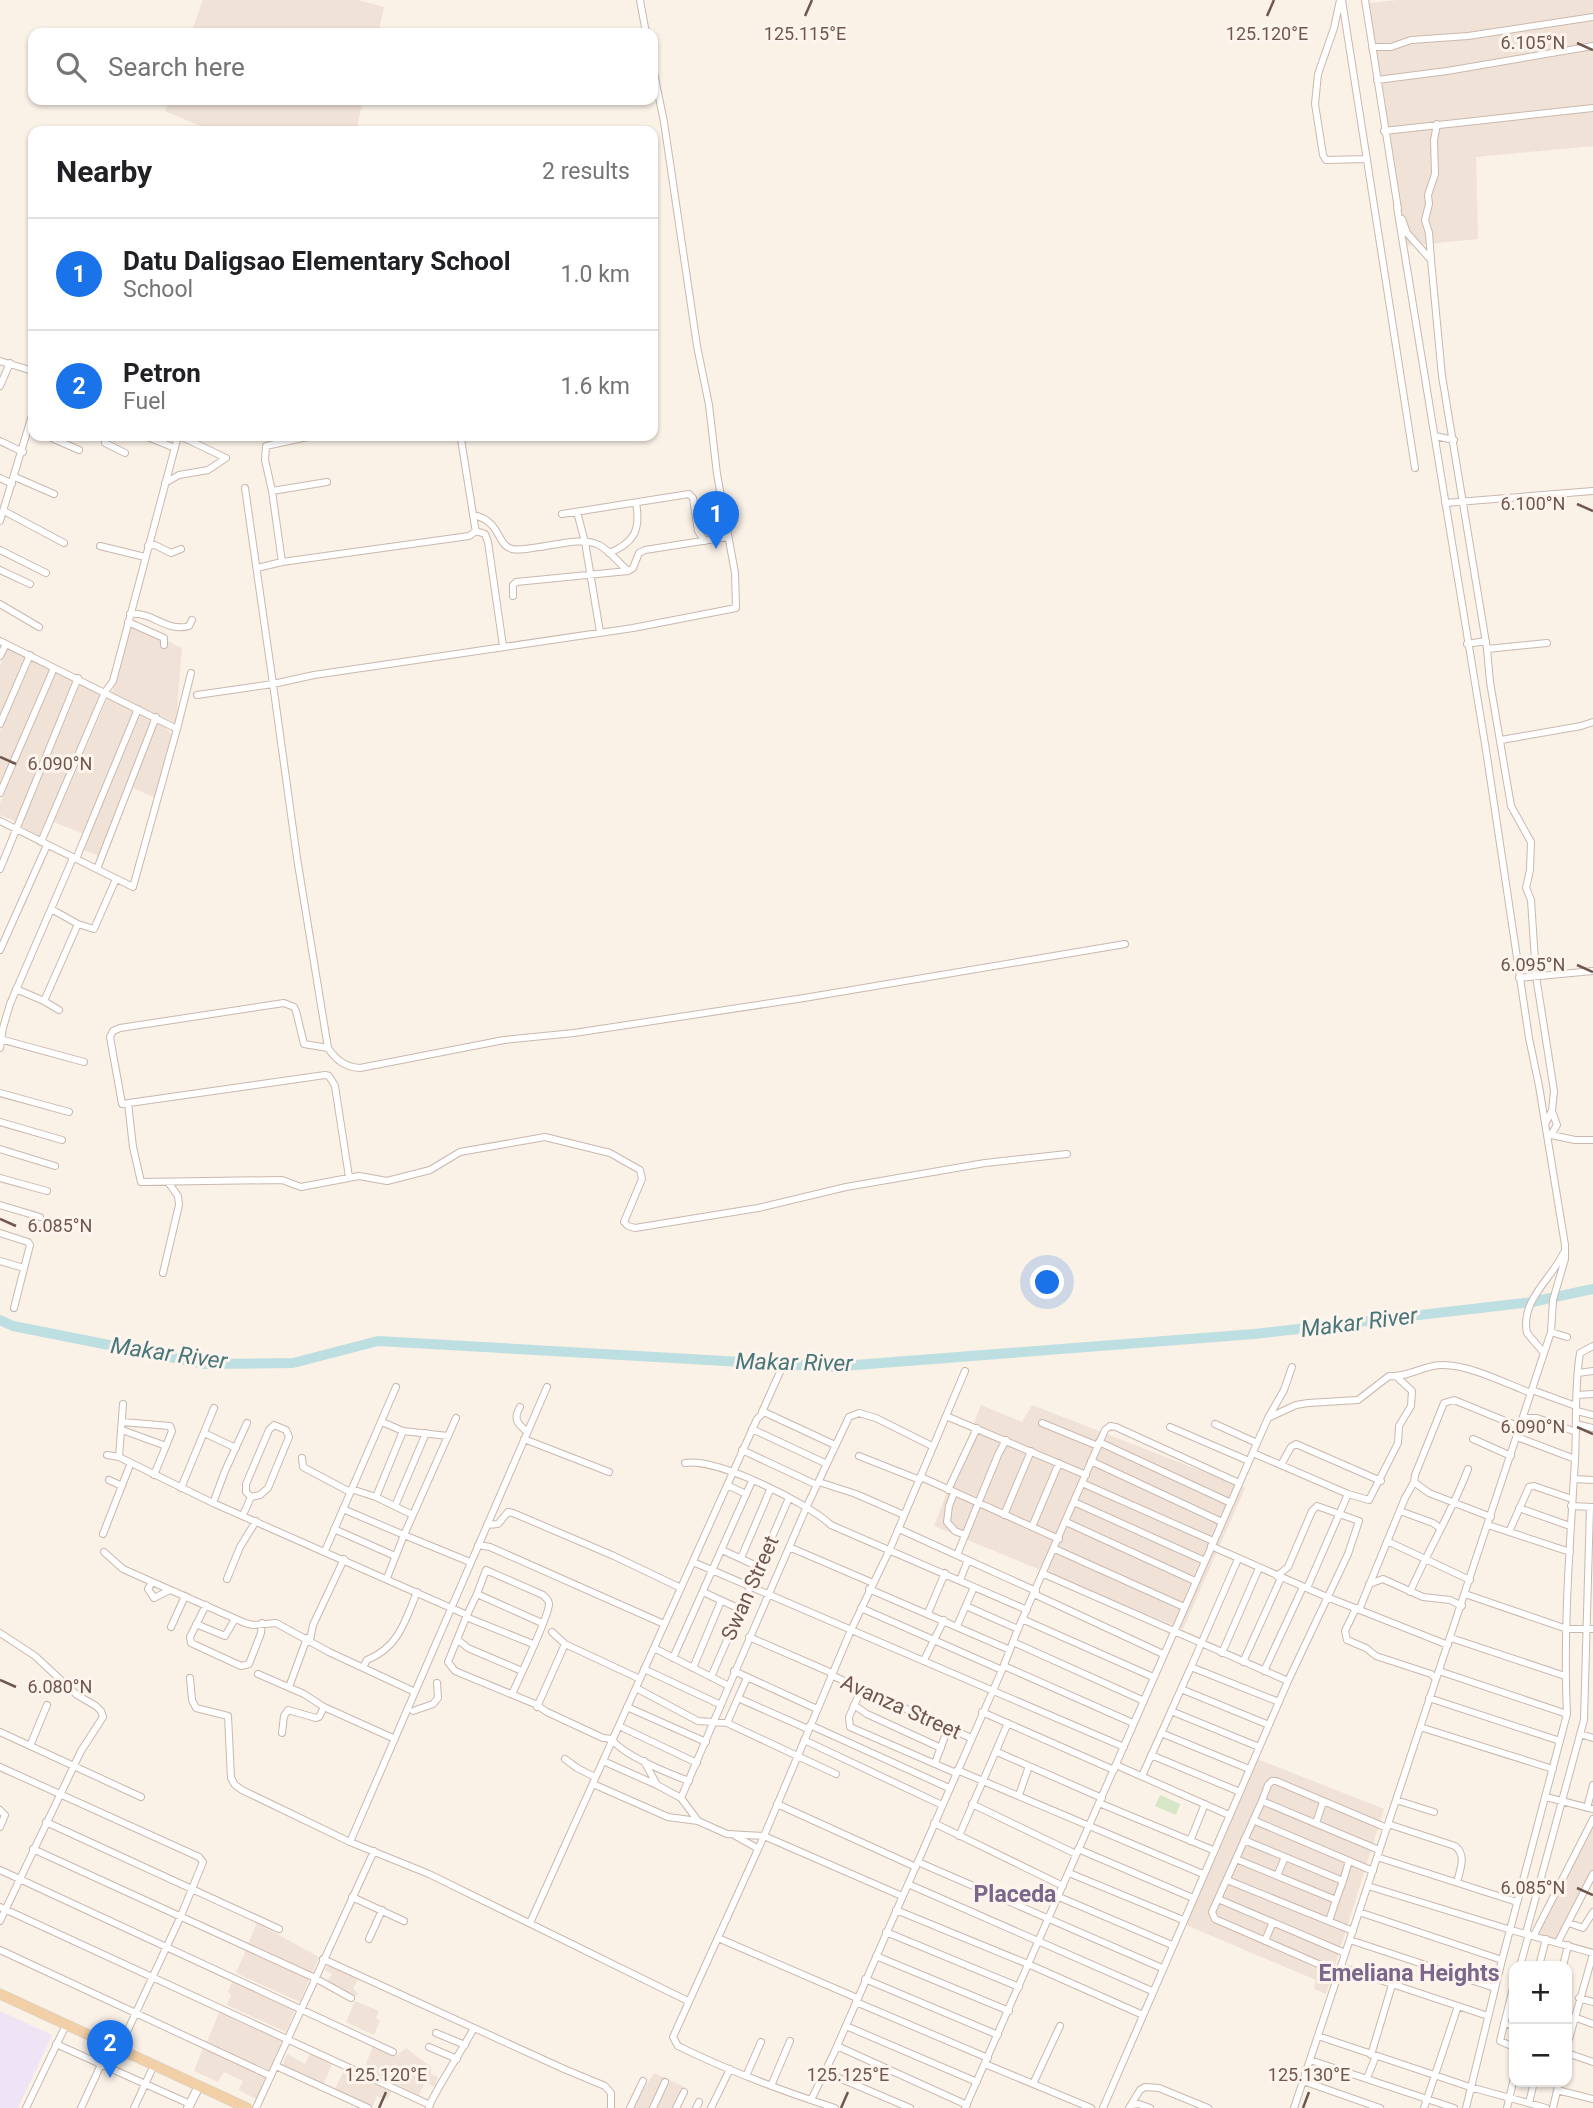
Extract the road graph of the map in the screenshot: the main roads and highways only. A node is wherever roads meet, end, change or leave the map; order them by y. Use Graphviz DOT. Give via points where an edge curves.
graph roads {
  1 [pos="0,1994"];
  2 [pos="247,2108"];
  1 -- 2 [label="main road"];
}
